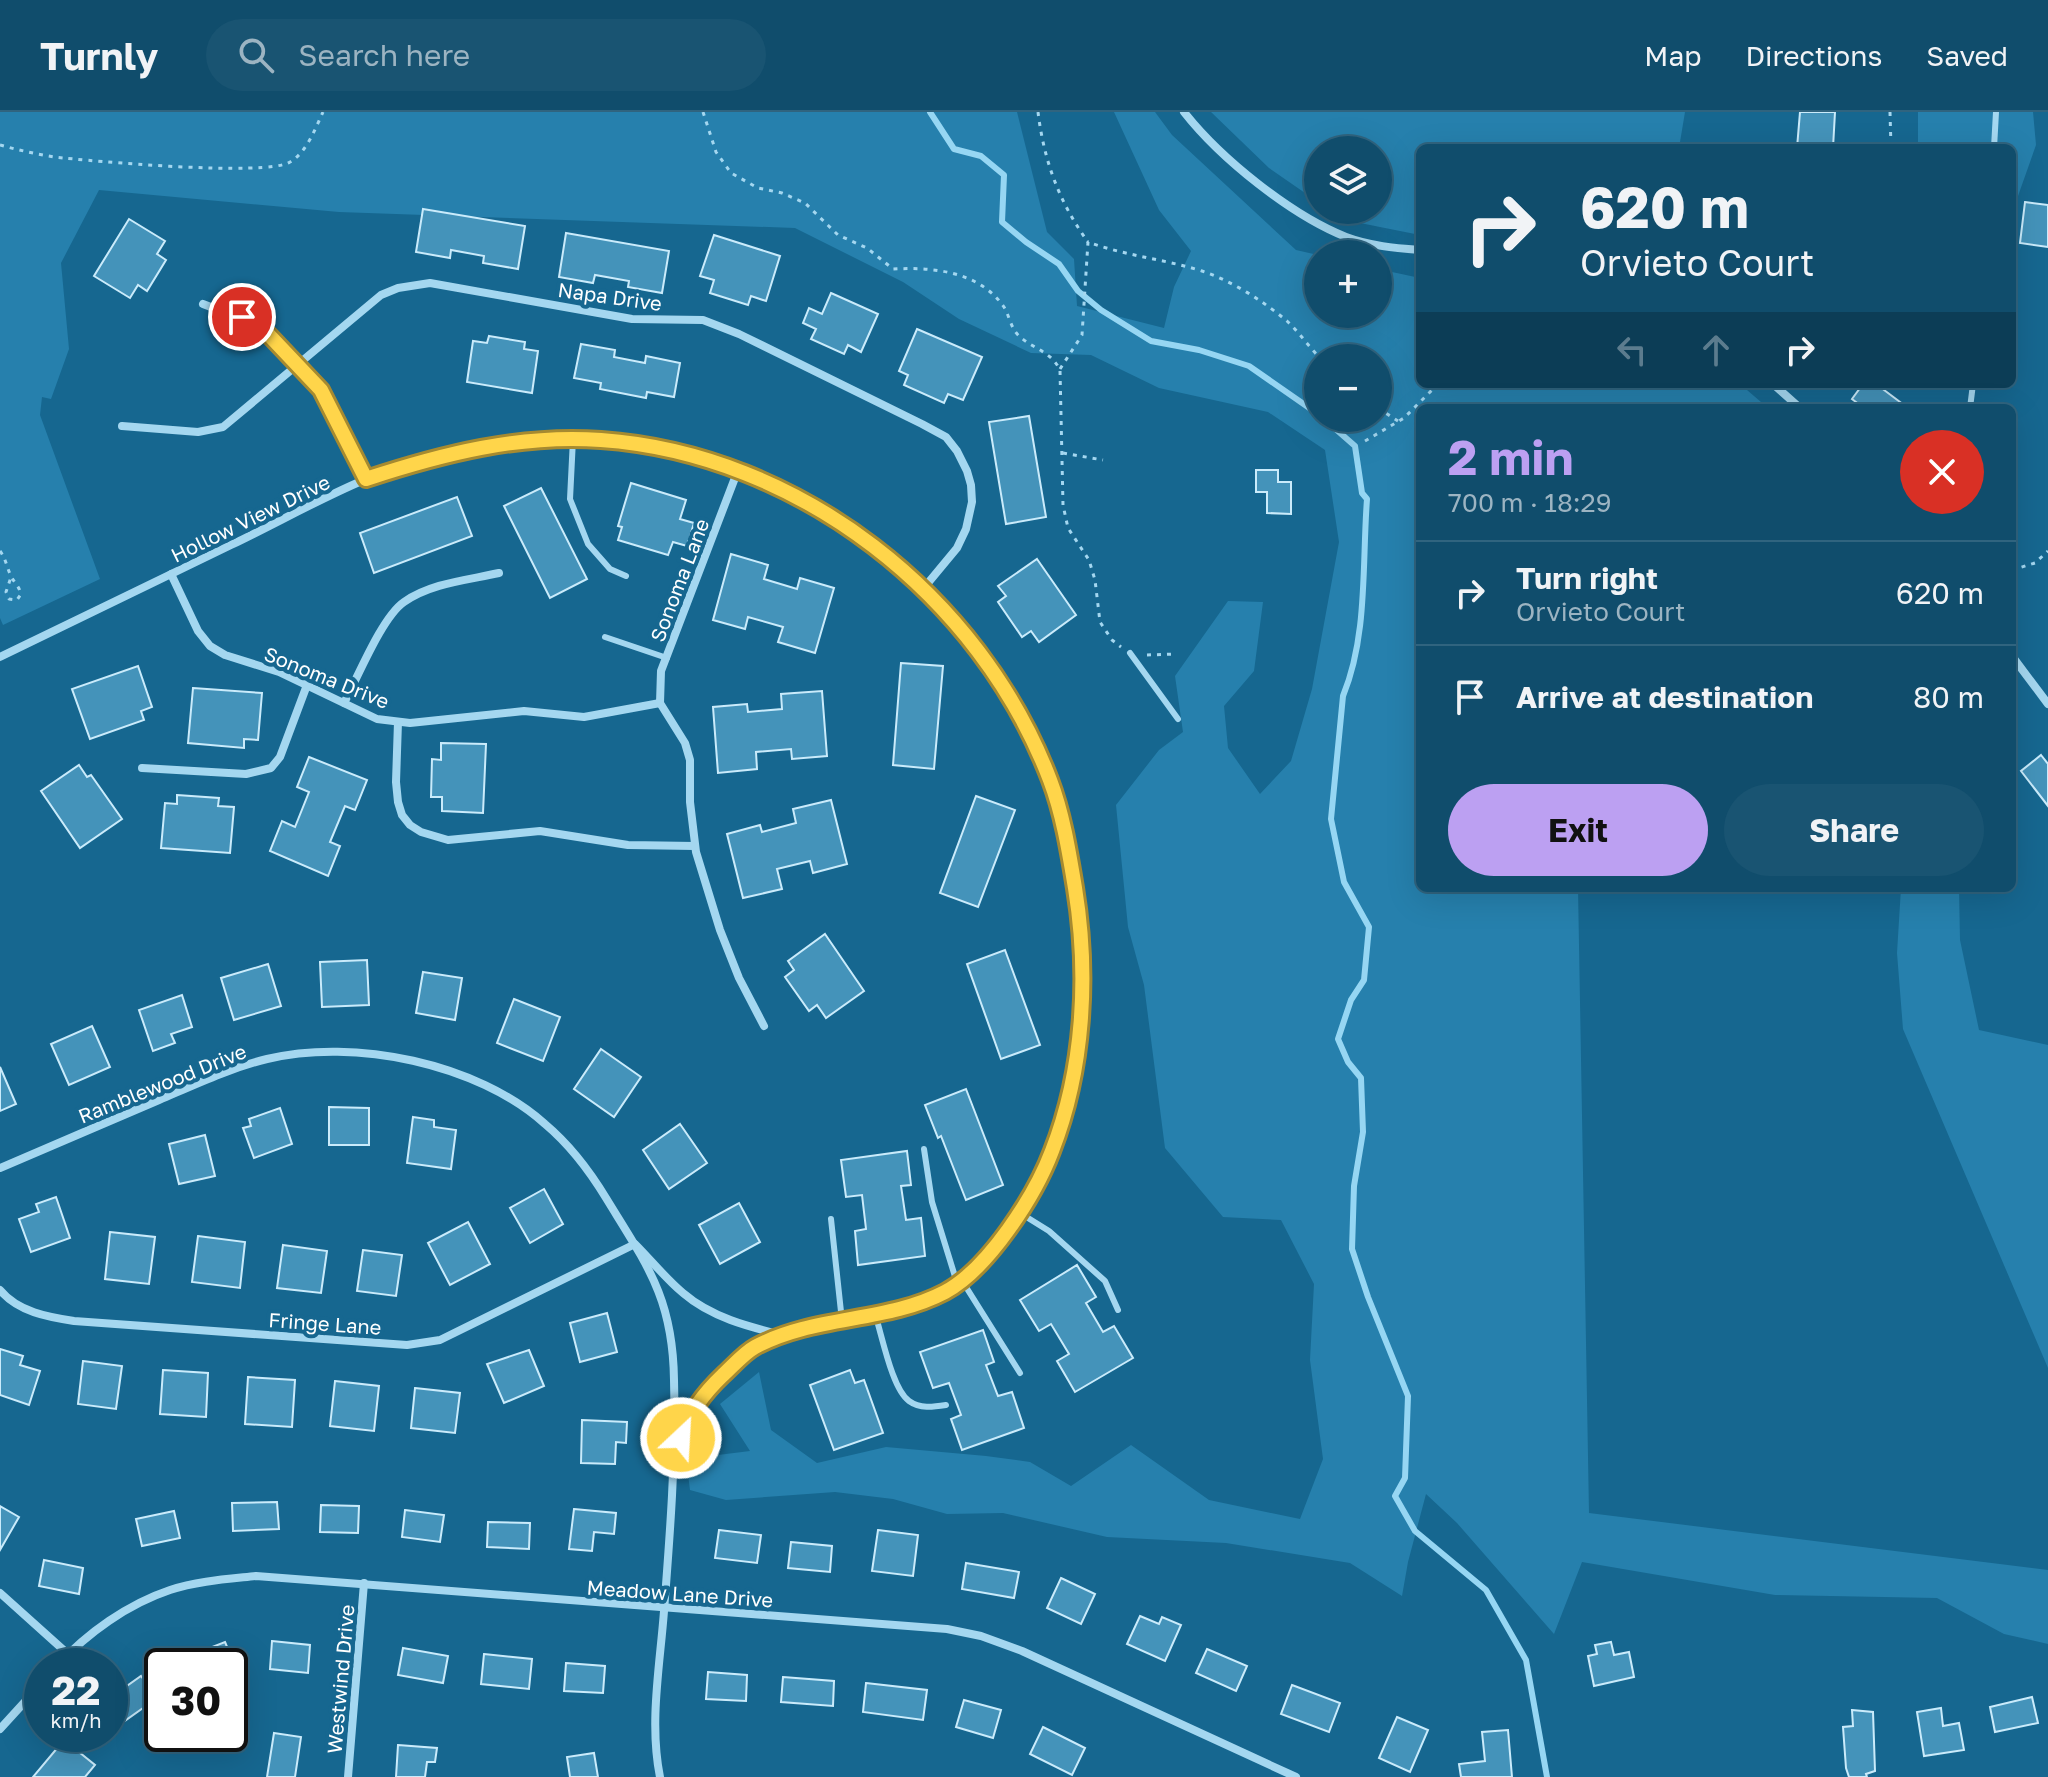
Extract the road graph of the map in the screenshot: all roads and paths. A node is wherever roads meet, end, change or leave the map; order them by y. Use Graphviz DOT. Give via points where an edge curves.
graph roads {
  1 [pos="323,112"];
  2 [pos="703,112"];
  3 [pos="1038,112"];
  4 [pos="1184,112"];
  5 [pos="1890,112"];
  6 [pos="1996,112"];
  7 [pos="1891,144"];
  8 [pos="1994,144"];
  9 [pos="0,145"];
  10 [pos="1088,242"];
  11 [pos="1416,250"];
  12 [pos="203,304"];
  13 [pos="1308,344"];
  14 [pos="298,366"];
  15 [pos="1060,370"];
  16 [pos="1434,388"];
  17 [pos="1778,388"];
  18 [pos="1416,404"];
  19 [pos="1416,404"];
  20 [pos="1796,404"];
  21 [pos="1392,417"];
  22 [pos="1398,421"];
  23 [pos="122,426"];
  24 [pos="573,439"];
  25 [pos="1365,441"];
  26 [pos="1063,453"];
  27 [pos="1103,460"];
  28 [pos="738,470"];
  29 [pos="366,479"];
  30 [pos="0,551"];
  31 [pos="2048,551"];
  32 [pos="2016,569"];
  33 [pos="499,573"];
  34 [pos="171,574"];
  35 [pos="626,576"];
  36 [pos="11,577"];
  37 [pos="923,589"];
  38 [pos="605,637"];
  39 [pos="1130,653"];
  40 [pos="1176,654"];
  41 [pos="0,657"];
  42 [pos="667,658"];
  43 [pos="2016,661"];
  44 [pos="307,685"];
  45 [pos="344,703"];
  46 [pos="660,703"];
  47 [pos="2048,704"];
  48 [pos="1178,719"];
  49 [pos="398,722"];
  50 [pos="142,768"];
  51 [pos="695,846"];
  52 [pos="764,1026"];
  53 [pos="924,1149"];
  54 [pos="0,1168"];
  55 [pos="1020,1213"];
  56 [pos="831,1219"];
  57 [pos="635,1244"];
  58 [pos="959,1281"];
  59 [pos="0,1290"];
  60 [pos="1118,1310"];
  61 [pos="875,1314"];
  62 [pos="842,1321"];
  63 [pos="786,1336"];
  64 [pos="1020,1373"];
  65 [pos="946,1405"];
  66 [pos="674,1458"];
  67 [pos="364,1583"];
  68 [pos="0,1593"];
  69 [pos="664,1609"];
  70 [pos="61,1648"];
  71 [pos="75,1648"];
  72 [pos="24,1703"];
  73 [pos="0,1729"];
  74 [pos="348,1777"];
  75 [pos="660,1777"];
  76 [pos="1296,1777"];
  1 -- 9 [label="path" via="303,151 272,169 53,157"];
  2 -- 15 [label="path" via="716,152 731,173 805,203 838,235 867,248 893,269 949,272 986,286 1005,308 1017,334 1056,361"];
  3 -- 10 [label="path" via="1046,161 1069,216"];
  4 -- 11 [label="street" via="1224,155 1318,224 1376,246"];
  5 -- 7 [label="path"];
  6 -- 8 [label="lane"];
  10 -- 13 [label="path" via="1205,272 1252,295"];
  10 -- 15 [label="path" via="1082,335"];
  12 -- 14 [label="street" via="255,324"];
  14 -- 23 [label="street, Napa Drive" via="223,427 198,432"];
  14 -- 29 [label="street" via="321,390"];
  14 -- 37 [label="street, Napa Drive" via="381,295 414,284 632,319 716,323 946,437 967,471 972,502 957,548"];
  15 -- 26 [label="path"];
  16 -- 18 [label="path"];
  17 -- 20 [label="street"];
  19 -- 22 [label="path"];
  21 -- 22 [label="path"];
  22 -- 25 [label="path"];
  24 -- 28 [label="street, Hollow View Drive" via="676,451"];
  24 -- 29 [label="street, Hollow View Drive" via="460,451"];
  24 -- 35 [label="lane" via="570,499 588,544 610,569"];
  26 -- 27 [label="path"];
  26 -- 39 [label="path" via="1068,528 1089,560 1100,622"];
  28 -- 37 [label="street, Hollow View Drive" via="791,493 854,531"];
  28 -- 42 [label="street, Sonoma Lane"];
  29 -- 34 [label="street, Hollow View Drive"];
  30 -- 36 [label="path"];
  31 -- 32 [label="path" via="2035,563"];
  33 -- 45 [label="street" via="441,586 403,602 390,615"];
  34 -- 41 [label="street, Hollow View Drive"];
  34 -- 44 [label="street, Sonoma Drive" via="210,646"];
  36 -- 36 [label="path" via="6,592 17,600 19,586"];
  37 -- 55 [label="street, Hollow View Drive" via="984,658 1033,740 1057,803 1082,928 1083,1007 1074,1074 1053,1150"];
  38 -- 42 [label="lane"];
  39 -- 40 [label="path"];
  39 -- 48 [label="lane"];
  42 -- 46 [label="street, Sonoma Lane"];
  43 -- 47 [label="street"];
  44 -- 45 [label="street, Sonoma Drive"];
  44 -- 50 [label="street" via="271,768 246,774"];
  45 -- 49 [label="street, Sonoma Drive" via="377,719"];
  46 -- 49 [label="street, Sonoma Drive" via="584,717 524,711"];
  46 -- 51 [label="street" via="690,760"];
  49 -- 51 [label="street" via="398,802 402,815 421,832 448,840 540,831 628,845"];
  51 -- 52 [label="street" via="720,930"];
  53 -- 58 [label="lane" via="932,1202"];
  54 -- 57 [label="street, Ramblewood Drive" via="265,1059 312,1051 362,1053 458,1074 544,1122 589,1169"];
  55 -- 58 [label="street, Hollow View Drive" via="988,1256"];
  55 -- 60 [label="lane" via="1049,1231 1105,1281"];
  56 -- 62 [label="lane"];
  57 -- 59 [label="street, Fringe Lane" via="440,1340 407,1345 74,1321 26,1309"];
  57 -- 63 [label="street" via="684,1295 730,1321"];
  57 -- 66 [label="street, Ramblewood Drive" via="656,1281 672,1339"];
  58 -- 61 [label="street, Hollow View Drive" via="946,1292"];
  58 -- 64 [label="lane"];
  61 -- 62 [label="street, Hollow View Drive"];
  61 -- 65 [label="lane" via="900,1391 910,1403"];
  62 -- 63 [label="street, Hollow View Drive"];
  63 -- 66 [label="street, Hollow View Drive" via="753,1348 714,1384 688,1418"];
  66 -- 69 [label="street, Ramblewood Drive"];
  67 -- 69 [label="street, Meadow Lane Drive"];
  67 -- 71 [label="street, Meadow Lane Drive" via="256,1576 170,1590 136,1605"];
  67 -- 74 [label="street, Westwind Drive"];
  68 -- 70 [label="street"];
  69 -- 75 [label="street, Ramblewood Drive" via="655,1717"];
  69 -- 76 [label="street, Meadow Lane Drive" via="916,1626 981,1636"];
  72 -- 73 [label="street"];
}
